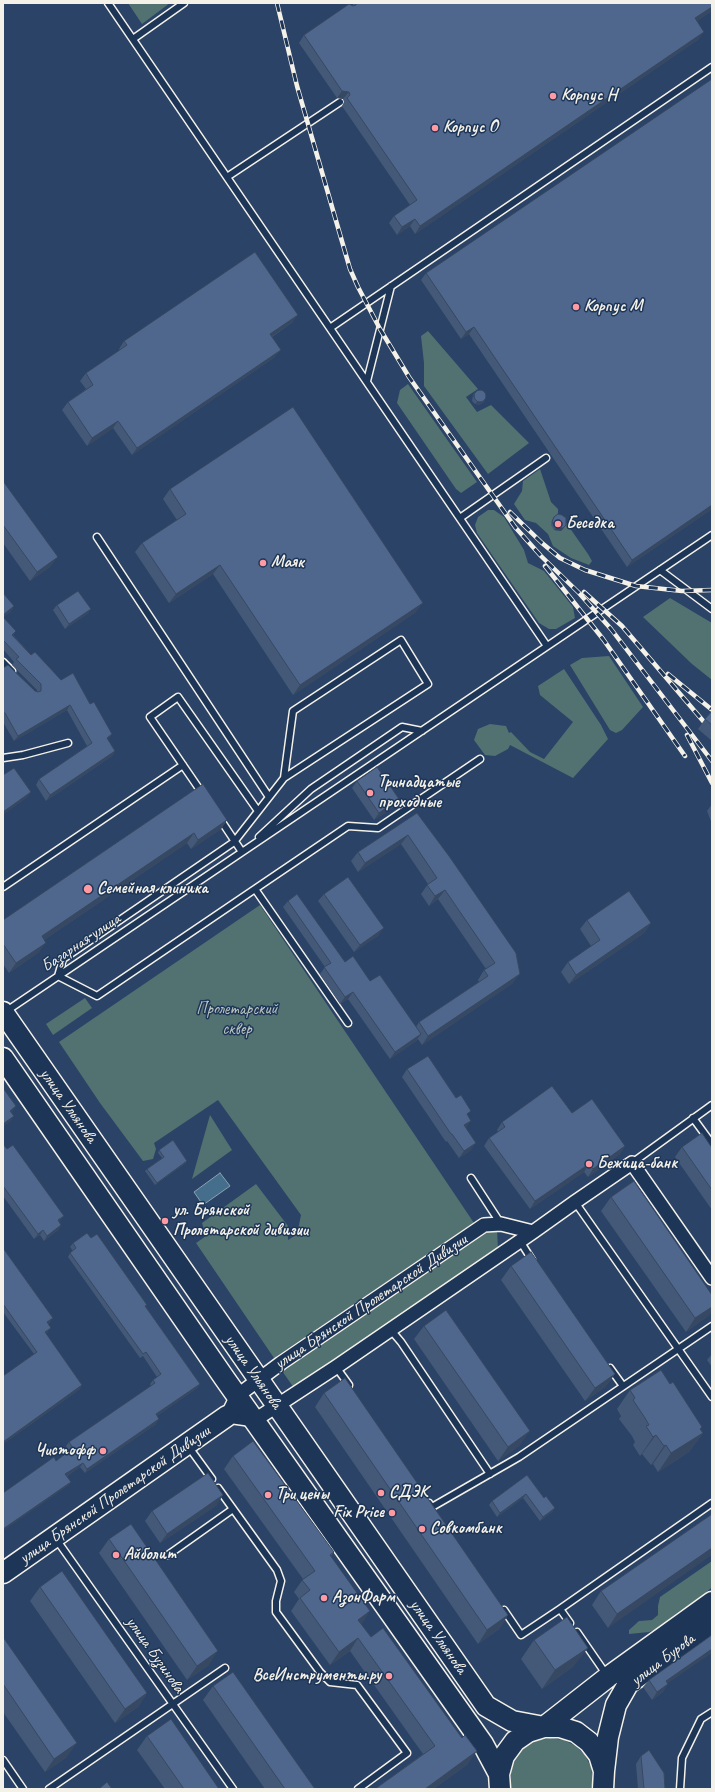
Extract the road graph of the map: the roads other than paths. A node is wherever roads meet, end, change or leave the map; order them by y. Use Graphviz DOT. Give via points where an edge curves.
graph roads {
  1 [pos="108,3"];
  2 [pos="184,3"];
  3 [pos="133,40"];
  4 [pos="712,67"];
  5 [pos="340,102"];
  6 [pos="227,177"];
  7 [pos="391,286"];
  8 [pos="330,328"];
  9 [pos="367,381"];
  10 [pos="546,458"];
  11 [pos="460,518"];
  12 [pos="712,535"];
  13 [pos="97,537"];
  14 [pos="660,570"];
  15 [pos="712,609"];
  16 [pos="547,646"];
  17 [pos="3,662"];
  18 [pos="19,677"];
  19 [pos="422,731"];
  20 [pos="68,743"];
  21 [pos="3,758"];
  22 [pos="480,759"];
  23 [pos="183,764"];
  24 [pos="284,778"];
  25 [pos="269,797"];
  26 [pos="208,801"];
  27 [pos="258,811"];
  28 [pos="216,813"];
  29 [pos="235,840"];
  30 [pos="242,852"];
  31 [pos="3,887"];
  32 [pos="255,889"];
  33 [pos="58,976"];
  34 [pos="3,1013"];
  35 [pos="348,1023"];
  36 [pos="3,1058"];
  37 [pos="712,1105"];
  38 [pos="693,1118"];
  39 [pos="712,1144"];
  40 [pos="632,1163"];
  41 [pos="471,1178"];
  42 [pos="576,1202"];
  43 [pos="501,1224"];
  44 [pos="533,1232"];
  45 [pos="520,1241"];
  46 [pos="534,1263"];
  47 [pos="712,1278"];
  48 [pos="712,1326"];
  49 [pos="390,1329"];
  50 [pos="678,1349"];
  51 [pos="604,1360"];
  52 [pos="336,1367"];
  53 [pos="258,1380"];
  54 [pos="623,1386"];
  55 [pos="353,1392"];
  56 [pos="237,1396"];
  57 [pos="712,1396"];
  58 [pos="276,1406"];
  59 [pos="227,1416"];
  60 [pos="255,1420"];
  61 [pos="187,1445"];
  62 [pos="490,1474"];
  63 [pos="423,1494"];
  64 [pos="712,1503"];
  65 [pos="432,1507"];
  66 [pos="233,1509"];
  67 [pos="437,1514"];
  68 [pos="55,1537"];
  69 [pos="168,1555"];
  70 [pos="3,1573"];
  71 [pos="712,1602"];
  72 [pos="499,1603"];
  73 [pos="560,1609"];
  74 [pos="712,1623"];
  75 [pos="225,1668"];
  76 [pos="608,1677"];
  77 [pos="173,1704"];
  78 [pos="712,1712"];
  79 [pos="544,1727"];
  80 [pos="3,1760"];
  81 [pos="499,1782"];
  82 [pos="604,1784"];
  83 [pos="23,1789"];
  84 [pos="49,1789"];
  85 [pos="233,1789"];
  86 [pos="358,1789"];
  87 [pos="680,1789"];
  1 -- 3 [label="lane"];
  2 -- 3 [label="lane"];
  3 -- 6 [label="lane"];
  4 -- 7 [label="lane"];
  5 -- 6 [label="lane"];
  6 -- 8 [label="lane"];
  7 -- 8 [label="lane"];
  7 -- 9 [label="lane"];
  8 -- 9 [label="lane"];
  9 -- 11 [label="lane"];
  10 -- 11 [label="lane"];
  11 -- 16 [label="lane"];
  12 -- 14 [label="lane, Базарная улица"];
  13 -- 25 [label="lane"];
  14 -- 15 [label="lane"];
  14 -- 16 [label="lane, Базарная улица"];
  16 -- 19 [label="lane, Базарная улица"];
  17 -- 18 [label="lane"];
  19 -- 30 [label="lane, Базарная улица"];
  19 -- 30 [label="lane" via="402,728 345,766 311,789"];
  20 -- 21 [label="lane"];
  22 -- 32 [label="lane" via="378,828 348,826"];
  23 -- 26 [label="lane"];
  23 -- 27 [label="lane" via="150,717 178,697"];
  23 -- 31 [label="lane"];
  24 -- 24 [label="lane" via="293,711 401,640 428,684"];
  24 -- 25 [label="lane"];
  25 -- 27 [label="lane"];
  27 -- 29 [label="lane"];
  28 -- 29 [label="lane"];
  29 -- 30 [label="lane"];
  29 -- 33 [label="lane" via="63,959"];
  30 -- 33 [label="lane, Базарная улица"];
  32 -- 33 [label="lane" via="97,996"];
  32 -- 35 [label="lane"];
  33 -- 34 [label="lane, Базарная улица"];
  34 -- 53 [label="main road, улица Ульянова"];
  36 -- 56 [label="main road, улица Ульянова"];
  37 -- 38 [label="lane"];
  38 -- 39 [label="lane"];
  38 -- 40 [label="lane"];
  40 -- 42 [label="street, улица Брянской Пролетарской Дивизии"];
  40 -- 47 [label="street"];
  41 -- 43 [label="lane"];
  42 -- 44 [label="street, улица Брянской Пролетарской Дивизии"];
  42 -- 50 [label="lane"];
  43 -- 44 [label="street, улица Брянской Пролетарской Дивизии"];
  43 -- 53 [label="street, улица Брянской Пролетарской Дивизии" via="484,1225"];
  44 -- 45 [label="street, улица Брянской Пролетарской Дивизии"];
  45 -- 46 [label="lane"];
  45 -- 49 [label="street, улица Брянской Пролетарской Дивизии"];
  48 -- 50 [label="lane"];
  49 -- 52 [label="street, улица Брянской Пролетарской Дивизии"];
  49 -- 62 [label="lane"];
  50 -- 54 [label="lane"];
  50 -- 57 [label="lane"];
  51 -- 54 [label="lane"];
  52 -- 55 [label="lane"];
  52 -- 58 [label="street, улица Брянской Пролетарской Дивизии"];
  53 -- 56 [label="street, улица Брянской Пролетарской Дивизии"];
  53 -- 58 [label="main road, улица Ульянова"];
  54 -- 62 [label="lane"];
  56 -- 59 [label="street, улица Брянской Пролетарской Дивизии"];
  56 -- 60 [label="main road, улица Ульянова"];
  58 -- 60 [label="street, улица Брянской Пролетарской Дивизии"];
  58 -- 79 [label="main road, улица Ульянова" via="486,1706 512,1721"];
  59 -- 60 [label="street, улица Брянской Пролетарской Дивизии"];
  59 -- 61 [label="main road, улица Брянской Пролетарской Дивизии"];
  60 -- 81 [label="main road, улица Ульянова" via="483,1744"];
  61 -- 66 [label="lane"];
  61 -- 68 [label="main road, улица Брянской Пролетарской Дивизии"];
  62 -- 65 [label="lane"];
  63 -- 65 [label="lane"];
  64 -- 73 [label="lane"];
  65 -- 67 [label="lane"];
  66 -- 69 [label="lane"];
  66 -- 86 [label="lane" via="277,1570 281,1581 276,1612 330,1682 357,1685 407,1753"];
  68 -- 70 [label="main road, улица Брянской Пролетарской Дивизии"];
  68 -- 77 [label="lane, улица Бузинова"];
  71 -- 76 [label="main road, улица Бурова"];
  72 -- 73 [label="lane" via="521,1635"];
  73 -- 76 [label="lane"];
  74 -- 82 [label="main road, улица Бурова" via="628,1684 616,1705 608,1737"];
  75 -- 77 [label="lane"];
  76 -- 79 [label="main road, улица Бурова"];
  77 -- 84 [label="lane"];
  77 -- 85 [label="lane, улица Бузинова"];
  78 -- 87 [label="lane" via="701,1719 682,1758"];
  79 -- 81 [label="main road" via="528,1732 515,1742 504,1756"];
  79 -- 82 [label="main road, улица Ульянова" via="560,1727 576,1732 589,1742 599,1755"];
  80 -- 83 [label="lane"];
}
